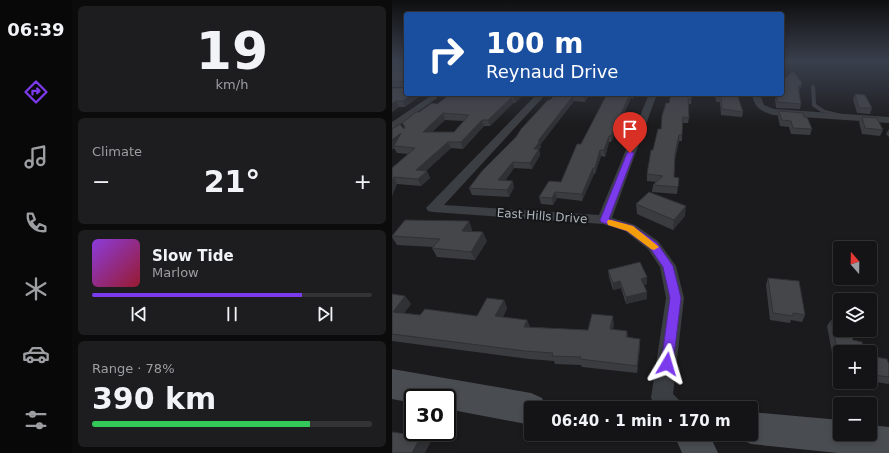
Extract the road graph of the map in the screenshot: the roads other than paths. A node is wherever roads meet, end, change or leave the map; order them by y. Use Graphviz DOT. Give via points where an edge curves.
graph roads {
  1 [pos="813,86"];
  2 [pos="432,96"];
  3 [pos="540,96"];
  4 [pos="652,96"];
  5 [pos="756,96"];
  6 [pos="842,116"];
  7 [pos="889,120"];
  8 [pos="392,126"];
  9 [pos="604,220"];
  10 [pos="392,384"];
  11 [pos="665,401"];
  12 [pos="524,408"];
  13 [pos="758,429"];
  14 [pos="694,441"];
  15 [pos="889,444"];
  16 [pos="701,453"];
  1 -- 6 [label="lane" via="814,105"];
  2 -- 8 [label="street" via="427,103"];
  3 -- 9 [label="street, East Hills Drive" via="433,208"];
  4 -- 9 [label="street"];
  5 -- 6 [label="street" via="759,106 773,112"];
  6 -- 7 [label="street"];
  9 -- 11 [label="street, East Hills Drive" via="630,228 653,245 668,266 675,298 662,398"];
  10 -- 12 [label="street"];
  13 -- 15 [label="street"];
  14 -- 16 [label="street"];
}
